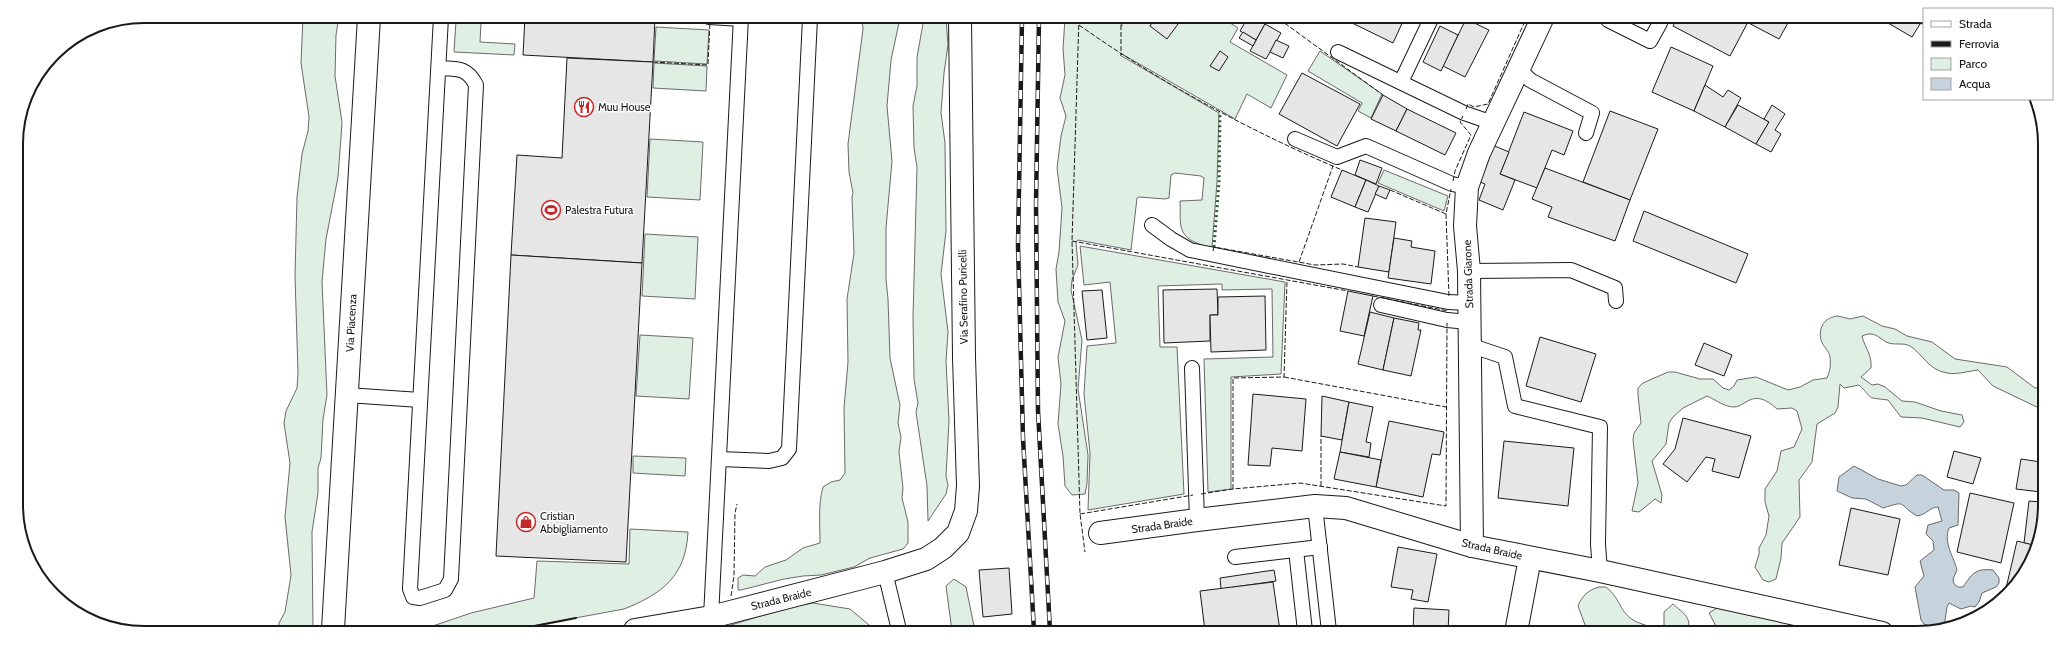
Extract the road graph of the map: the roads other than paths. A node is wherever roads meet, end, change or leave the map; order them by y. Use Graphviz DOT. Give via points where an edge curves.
graph roads {
  1 [pos="370,23"];
  2 [pos="441,23"];
  3 [pos="741,23"];
  4 [pos="810,23"];
  5 [pos="960,23"];
  6 [pos="1429,23"];
  7 [pos="1540,23"];
  8 [pos="1614,23"];
  9 [pos="1660,23"];
  10 [pos="1338,52"];
  11 [pos="438,68"];
  12 [pos="1519,69"];
  13 [pos="1401,82"];
  14 [pos="1494,123"];
  15 [pos="1586,133"];
  16 [pos="1295,139"];
  17 [pos="1467,187"];
  18 [pos="1152,225"];
  19 [pos="1470,270"];
  20 [pos="1616,301"];
  21 [pos="1381,305"];
  22 [pos="1469,322"];
  23 [pos="1192,368"];
  24 [pos="347,395"];
  25 [pos="420,400"];
  26 [pos="719,458"];
  27 [pos="1315,506"];
  28 [pos="1197,520"];
  29 [pos="1100,533"];
  30 [pos="1472,546"];
  31 [pos="1320,547"];
  32 [pos="1296,550"];
  33 [pos="1235,557"];
  34 [pos="1530,558"];
  35 [pos="926,559"];
  36 [pos="1600,571"];
  37 [pos="885,572"];
  38 [pos="711,617"];
  39 [pos="332,626"];
  40 [pos="658,626"];
  41 [pos="898,626"];
  42 [pos="1304,626"];
  43 [pos="1328,626"];
  44 [pos="1517,626"];
  45 [pos="1850,626"];
  1 -- 24 [label="street, Via Piacenza"];
  2 -- 11 [label="lane"];
  3 -- 26 [label="lane"];
  4 -- 26 [label="lane" via="789,449 782,458 769,461"];
  5 -- 35 [label="street, Via Serafino Puricelli" via="968,492 966,511 958,533 943,548"];
  6 -- 13 [label="lane"];
  7 -- 12 [label="street, Strada Giarone"];
  8 -- 9 [label="lane" via="1650,41"];
  10 -- 13 [label="lane"];
  11 -- 25 [label="lane"];
  11 -- 25 [label="lane" via="462,70 471,76 476,85 451,579 445,590 420,598 413,596 410,589"];
  12 -- 14 [label="street, Strada Giarone"];
  12 -- 15 [label="lane" via="1530,80 1592,113"];
  13 -- 14 [label="lane" via="1464,113"];
  14 -- 17 [label="street, Strada Giarone" via="1479,153"];
  16 -- 17 [label="lane" via="1337,158 1366,146 1452,184"];
  17 -- 19 [label="street, Strada Giarone" via="1465,226"];
  18 -- 22 [label="lane" via="1190,250 1448,302"];
  19 -- 20 [label="lane" via="1571,270 1615,288"];
  19 -- 22 [label="street, Strada Giarone"];
  21 -- 22 [label="lane" via="1448,320"];
  22 -- 30 [label="street, Strada Giarone"];
  22 -- 36 [label="lane" via="1478,348 1506,357 1515,406 1600,427"];
  23 -- 28 [label="lane"];
  24 -- 25 [label="lane"];
  24 -- 39 [label="street, Via Piacenza"];
  26 -- 38 [label="lane"];
  27 -- 28 [label="street, Strada Braide"];
  27 -- 30 [label="street, Strada Braide" via="1346,508"];
  27 -- 31 [label="lane"];
  28 -- 29 [label="street, Strada Braide"];
  30 -- 34 [label="street, Strada Braide"];
  31 -- 32 [label="lane"];
  31 -- 43 [label="lane"];
  32 -- 33 [label="lane"];
  32 -- 42 [label="lane"];
  34 -- 36 [label="street, Strada Braide"];
  34 -- 44 [label="street"];
  35 -- 37 [label="street, Strada Braide"];
  36 -- 45 [label="street, Strada Braide"];
  37 -- 38 [label="street, Strada Braide"];
  37 -- 41 [label="lane"];
  38 -- 40 [label="street, Strada Braide"];
}
